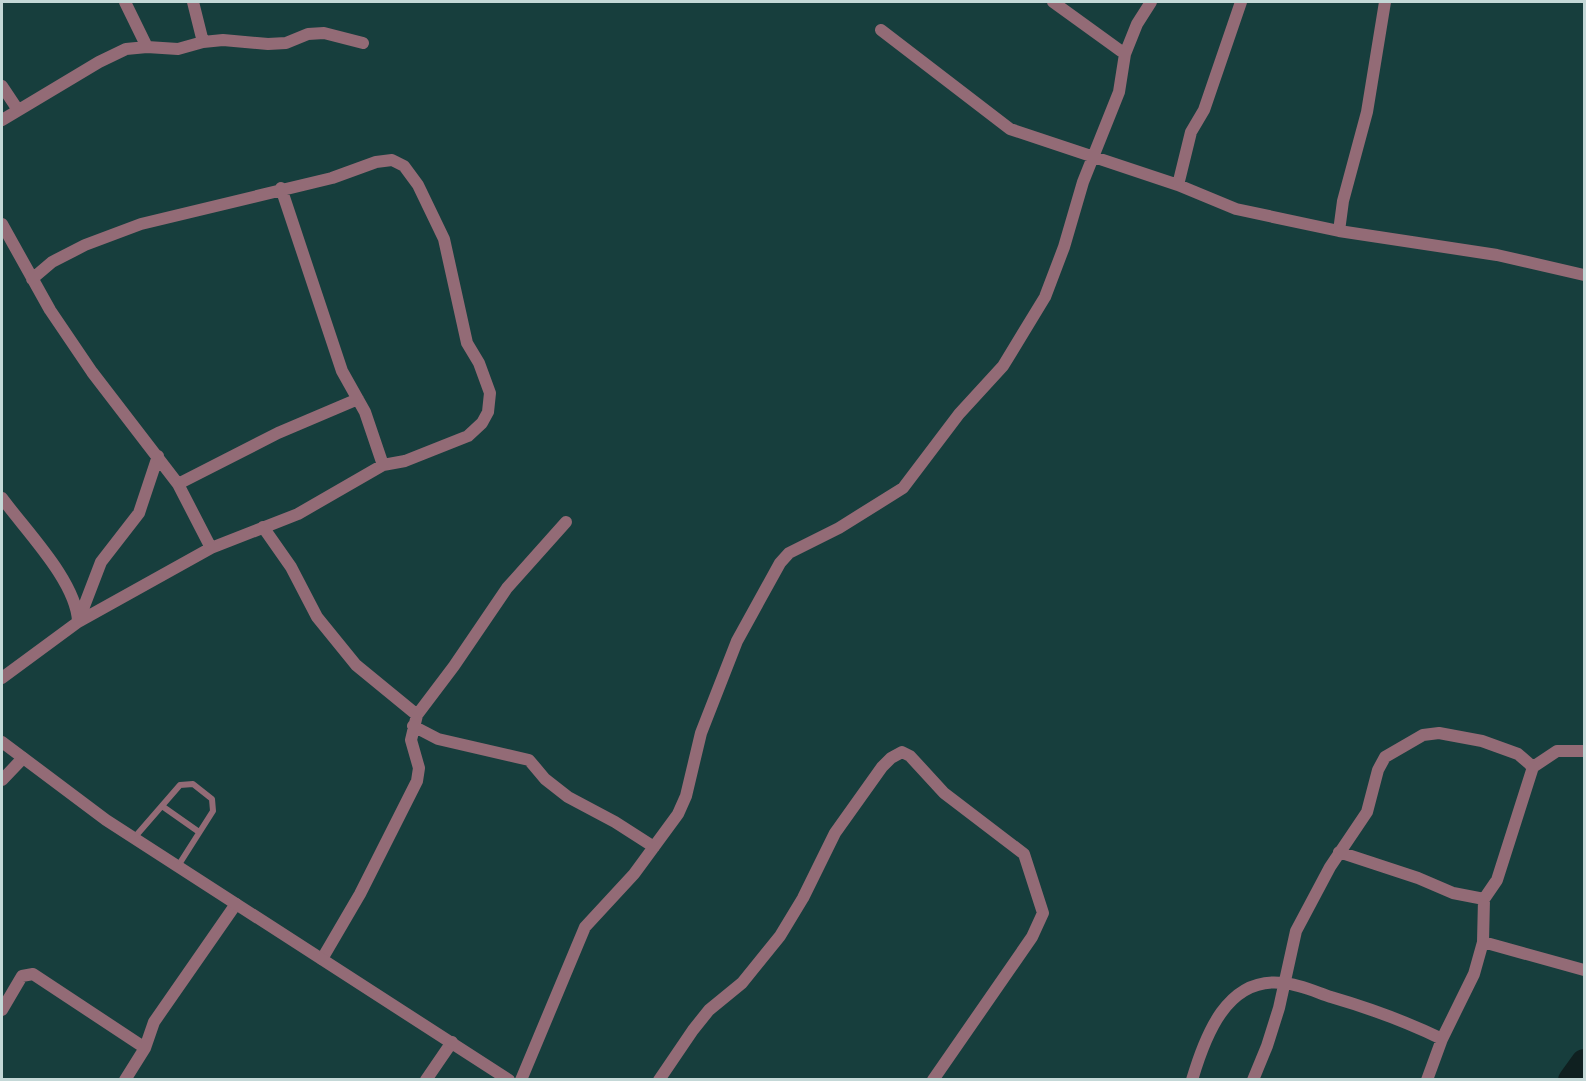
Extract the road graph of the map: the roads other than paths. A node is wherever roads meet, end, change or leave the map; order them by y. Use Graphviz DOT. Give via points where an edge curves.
graph roads {
  1 [pos="125,2"];
  2 [pos="193,2"];
  3 [pos="1053,2"];
  4 [pos="1151,2"];
  5 [pos="1241,2"];
  6 [pos="1385,2"];
  7 [pos="881,30"];
  8 [pos="202,42"];
  9 [pos="363,43"];
  10 [pos="147,47"];
  11 [pos="1125,54"];
  12 [pos="2,86"];
  13 [pos="18,110"];
  14 [pos="2,120"];
  15 [pos="1094,156"];
  16 [pos="1178,185"];
  17 [pos="281,188"];
  18 [pos="2,224"];
  19 [pos="1339,231"];
  20 [pos="1584,275"];
  21 [pos="32,279"];
  22 [pos="358,399"];
  23 [pos="158,456"];
  24 [pos="382,465"];
  25 [pos="178,484"];
  26 [pos="2,498"];
  27 [pos="566,522"];
  28 [pos="263,527"];
  29 [pos="211,548"];
  30 [pos="78,622"];
  31 [pos="2,678"];
  32 [pos="415,720"];
  33 [pos="2,742"];
  34 [pos="1584,751"];
  35 [pos="23,758"];
  36 [pos="1533,767"];
  37 [pos="2,780"];
  38 [pos="162,806"];
  39 [pos="199,832"];
  40 [pos="134,838"];
  41 [pos="654,847"];
  42 [pos="1339,852"];
  43 [pos="178,866"];
  44 [pos="1484,898"];
  45 [pos="236,904"];
  46 [pos="1483,942"];
  47 [pos="322,959"];
  48 [pos="1584,970"];
  49 [pos="1284,983"];
  50 [pos="2,1010"];
  51 [pos="1442,1039"];
  52 [pos="452,1042"];
  53 [pos="145,1048"];
  54 [pos="125,1080"];
  55 [pos="426,1080"];
  56 [pos="509,1080"];
  57 [pos="521,1080"];
  58 [pos="659,1080"];
  59 [pos="933,1080"];
  60 [pos="1192,1080"];
  61 [pos="1253,1080"];
  62 [pos="1427,1080"];
  1 -- 10 [label="street"];
  2 -- 8 [label="street"];
  3 -- 11 [label="street"];
  4 -- 11 [label="street"];
  5 -- 16 [label="street" via="1204,110 1189,138"];
  6 -- 19 [label="street" via="1368,112 1343,201"];
  7 -- 15 [label="street" via="1010,129"];
  8 -- 9 [label="street" via="286,43 308,34 324,33"];
  8 -- 10 [label="street" via="178,50"];
  10 -- 13 [label="street" via="117,52"];
  11 -- 15 [label="street" via="1119,92"];
  12 -- 13 [label="street"];
  13 -- 14 [label="street"];
  15 -- 16 [label="street"];
  15 -- 41 [label="street" via="1045,297 1003,366 959,414 903,488 839,528 789,553 780,563 737,641 701,733 686,796"];
  16 -- 19 [label="street" via="1236,209"];
  17 -- 21 [label="street" via="141,224 96,240 52,262"];
  17 -- 22 [label="street" via="342,371"];
  17 -- 24 [label="street" via="392,160 404,166 418,185 444,239 467,343 490,393 488,412 468,436 405,461"];
  18 -- 21 [label="street"];
  19 -- 20 [label="street" via="1497,255"];
  21 -- 23 [label="street" via="92,372"];
  22 -- 24 [label="street"];
  22 -- 25 [label="street" via="278,433"];
  23 -- 25 [label="street"];
  23 -- 30 [label="street" via="139,513 101,562"];
  24 -- 28 [label="street" via="298,514"];
  25 -- 29 [label="street"];
  26 -- 30 [label="street" via="56,567 77,609"];
  27 -- 32 [label="street" via="502,595"];
  28 -- 29 [label="street"];
  28 -- 32 [label="street" via="291,567 317,617 356,664"];
  29 -- 30 [label="street"];
  30 -- 31 [label="street"];
  32 -- 41 [label="street" via="438,739 529,760 568,797"];
  32 -- 47 [label="street" via="411,740 419,768 417,781"];
  33 -- 35 [label="street"];
  34 -- 36 [label="street" via="1557,751"];
  35 -- 37 [label="street"];
  35 -- 40 [label="street"];
  36 -- 42 [label="street" via="1518,754 1482,741 1454,734 1423,735 1384,757 1360,827"];
  36 -- 44 [label="street" via="1500,872"];
  38 -- 39 [label="lane"];
  38 -- 39 [label="lane" via="180,785 193,784 214,804"];
  38 -- 40 [label="lane"];
  39 -- 43 [label="lane"];
  40 -- 43 [label="street"];
  41 -- 57 [label="street" via="585,927"];
  42 -- 44 [label="street" via="1453,893"];
  42 -- 49 [label="street" via="1296,931"];
  43 -- 45 [label="street"];
  44 -- 46 [label="street"];
  45 -- 47 [label="street"];
  45 -- 53 [label="street" via="154,1022"];
  46 -- 48 [label="street"];
  46 -- 51 [label="street" via="1474,974"];
  47 -- 52 [label="street"];
  49 -- 51 [label="street" via="1345,1001"];
  49 -- 60 [label="street" via="1261,983 1239,994 1223,1009 1201,1048"];
  49 -- 61 [label="street"];
  50 -- 53 [label="street" via="22,976 33,974"];
  51 -- 62 [label="street"];
  52 -- 55 [label="street"];
  52 -- 56 [label="street"];
  53 -- 54 [label="street"];
  58 -- 59 [label="street" via="693,1029 742,983 780,936 835,833 882,767 902,753 910,756 944,793 1024,854 1043,913 1032,937"];
}
